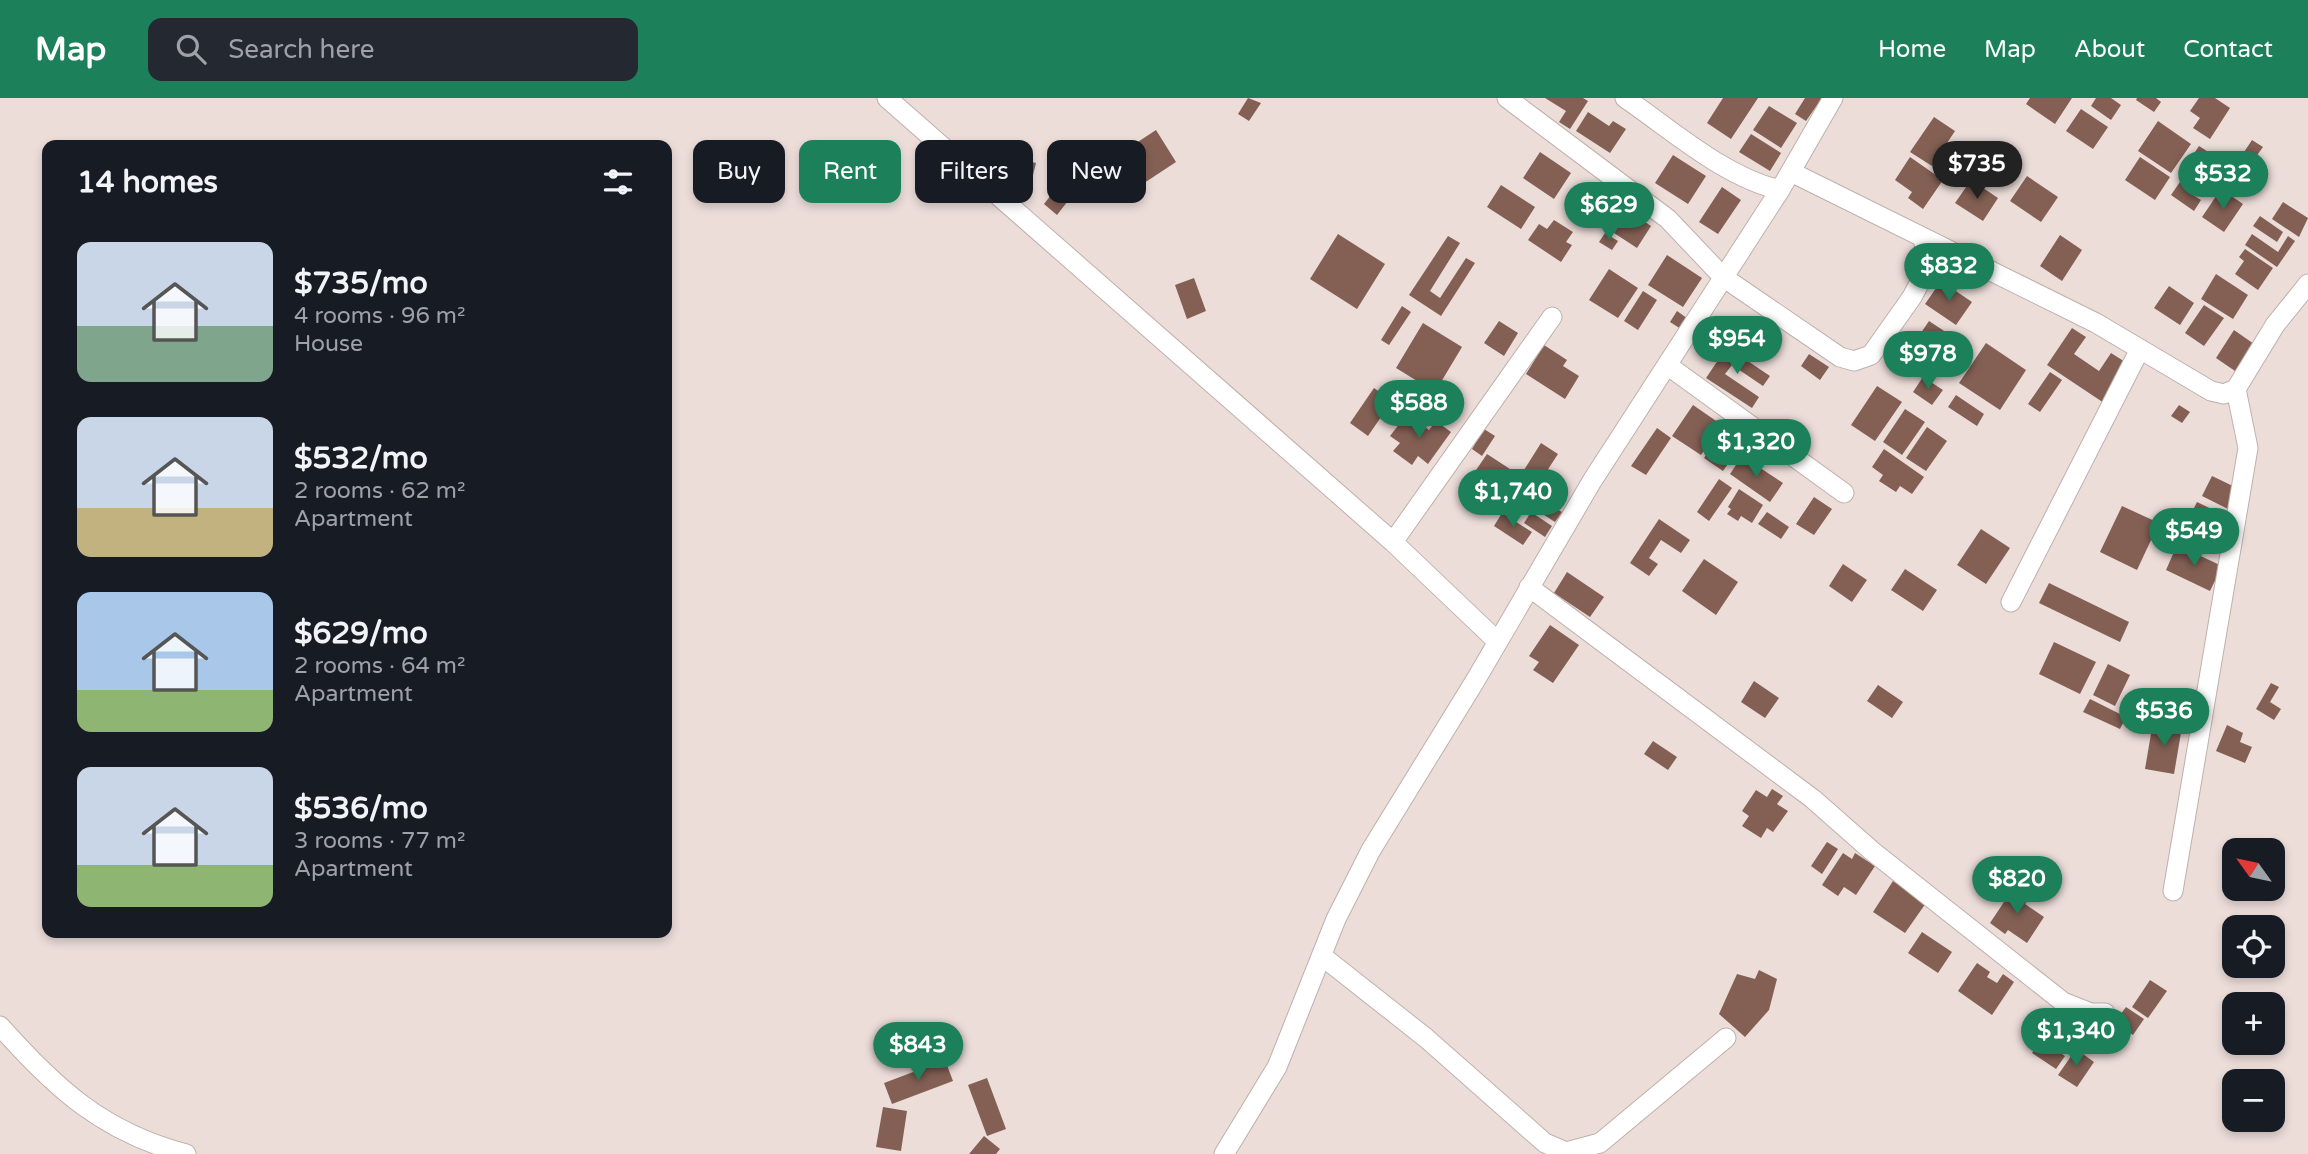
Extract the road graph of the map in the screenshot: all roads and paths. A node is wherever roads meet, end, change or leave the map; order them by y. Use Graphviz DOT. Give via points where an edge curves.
graph roads {
  1 [pos="887,98"];
  2 [pos="1507,98"];
  3 [pos="1625,98"];
  4 [pos="1833,98"];
  5 [pos="1791,172"];
  6 [pos="1780,190"];
  7 [pos="1923,239"];
  8 [pos="1723,277"];
  9 [pos="2308,284"];
  10 [pos="1552,317"];
  11 [pos="2140,349"];
  12 [pos="1667,365"];
  13 [pos="2236,389"];
  14 [pos="1844,493"];
  15 [pos="1392,542"];
  16 [pos="1529,587"];
  17 [pos="2011,602"];
  18 [pos="1497,640"];
  19 [pos="2173,891"];
  20 [pos="1322,956"];
  21 [pos="2105,1013"];
  22 [pos="0,1026"];
  23 [pos="1726,1038"];
  24 [pos="186,1154"];
  25 [pos="1224,1154"];
  1 -- 15 [label="street"];
  2 -- 8 [label="street" via="1668,219"];
  3 -- 6 [label="street" via="1725,165"];
  4 -- 5 [label="street"];
  5 -- 6 [label="street"];
  5 -- 7 [label="street"];
  6 -- 8 [label="street"];
  7 -- 8 [label="street" via="1928,265 1925,275 1871,355 1863,360 1840,357"];
  7 -- 11 [label="street"];
  8 -- 12 [label="street"];
  9 -- 13 [label="street" via="2275,325"];
  10 -- 15 [label="street"];
  11 -- 13 [label="street" via="2211,391 2224,394"];
  11 -- 17 [label="street"];
  12 -- 14 [label="street"];
  12 -- 16 [label="street"];
  13 -- 19 [label="street" via="2248,448"];
  15 -- 18 [label="street"];
  16 -- 18 [label="street"];
  16 -- 21 [label="street" via="1813,799 2063,1002 2091,1013"];
  18 -- 20 [label="street" via="1371,850"];
  20 -- 23 [label="street" via="1426,1038 1545,1143 1566,1152 1600,1143"];
  20 -- 25 [label="street" via="1277,1067"];
  22 -- 24 [label="street" via="46,1078 70,1097 142,1141"];
}
